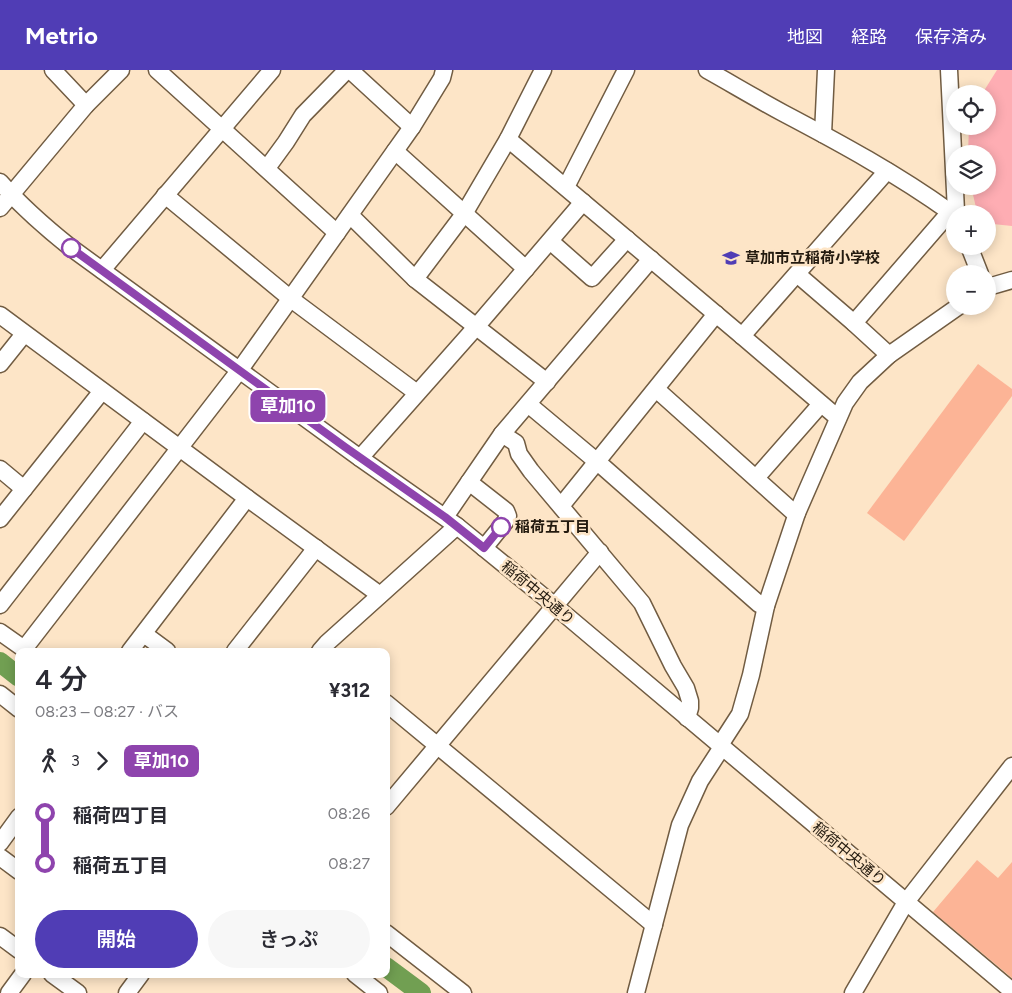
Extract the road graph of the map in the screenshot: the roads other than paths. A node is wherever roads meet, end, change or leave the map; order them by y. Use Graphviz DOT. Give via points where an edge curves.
graph roads {
  1 [pos="53,70"];
  2 [pos="121,70"];
  3 [pos="157,70"];
  4 [pos="272,70"];
  5 [pos="348,70"];
  6 [pos="544,70"];
  7 [pos="626,70"];
  8 [pos="706,70"];
  9 [pos="826,70"];
  10 [pos="949,70"];
  11 [pos="445,72"];
  12 [pos="86,105"];
  13 [pos="412,127"];
  14 [pos="221,129"];
  15 [pos="823,134"];
  16 [pos="508,138"];
  17 [pos="395,151"];
  18 [pos="267,168"];
  19 [pos="887,171"];
  20 [pos="0,182"];
  21 [pos="566,187"];
  22 [pos="11,195"];
  23 [pos="165,195"];
  24 [pos="583,202"];
  25 [pos="954,205"];
  26 [pos="946,207"];
  27 [pos="0,208"];
  28 [pos="464,214"];
  29 [pos="350,215"];
  30 [pos="946,221"];
  31 [pos="337,233"];
  32 [pos="628,239"];
  33 [pos="550,241"];
  34 [pos="651,259"];
  35 [pos="526,269"];
  36 [pos="102,270"];
  37 [pos="797,274"];
  38 [pos="415,279"];
  39 [pos="1012,280"];
  40 [pos="996,285"];
  41 [pos="290,299"];
  42 [pos="716,314"];
  43 [pos="0,315"];
  44 [pos="946,315"];
  45 [pos="854,323"];
  46 [pos="476,327"];
  47 [pos="24,334"];
  48 [pos="742,336"];
  49 [pos="889,355"];
  50 [pos="0,364"];
  51 [pos="239,371"];
  52 [pos="547,382"];
  53 [pos="656,388"];
  54 [pos="102,391"];
  55 [pos="417,393"];
  56 [pos="528,404"];
  57 [pos="820,404"];
  58 [pos="838,418"];
  59 [pos="143,421"];
  60 [pos="502,434"];
  61 [pos="180,448"];
  62 [pos="360,458"];
  63 [pos="597,462"];
  64 [pos="0,469"];
  65 [pos="756,478"];
  66 [pos="469,482"];
  67 [pos="24,489"];
  68 [pos="247,498"];
  69 [pos="561,506"];
  70 [pos="797,513"];
  71 [pos="0,520"];
  72 [pos="451,522"];
  73 [pos="316,548"];
  74 [pos="484,548"];
  75 [pos="600,552"];
  76 [pos="380,595"];
  77 [pos="0,605"];
  78 [pos="555,606"];
  79 [pos="766,606"];
  80 [pos="0,632"];
  81 [pos="144,634"];
  82 [pos="22,648"];
  83 [pos="27,648"];
  84 [pos="132,648"];
  85 [pos="163,648"];
  86 [pos="237,648"];
  87 [pos="324,648"];
  88 [pos="0,694"];
  89 [pos="15,706"];
  90 [pos="390,706"];
  91 [pos="687,718"];
  92 [pos="438,746"];
  93 [pos="721,746"];
  94 [pos="1012,766"];
  95 [pos="390,802"];
  96 [pos="15,822"];
  97 [pos="0,843"];
  98 [pos="0,857"];
  99 [pos="15,868"];
  100 [pos="906,902"];
  101 [pos="654,925"];
  102 [pos="0,936"];
  103 [pos="390,936"];
  104 [pos="15,947"];
  105 [pos="20,978"];
  106 [pos="57,978"];
  107 [pos="138,978"];
  108 [pos="360,978"];
  109 [pos="1012,991"];
  110 [pos="9,993"];
  111 [pos="78,993"];
  112 [pos="127,993"];
  113 [pos="379,993"];
  114 [pos="463,993"];
  115 [pos="636,993"];
  116 [pos="853,993"];
  1 -- 12 [label="street"];
  2 -- 12 [label="street"];
  3 -- 14 [label="street"];
  4 -- 14 [label="street"];
  5 -- 13 [label="street"];
  5 -- 18 [label="street" via="303,115"];
  6 -- 16 [label="street"];
  7 -- 21 [label="street"];
  8 -- 15 [label="street"];
  9 -- 15 [label="street"];
  10 -- 25 [label="street"];
  11 -- 13 [label="street"];
  12 -- 22 [label="street"];
  13 -- 17 [label="street"];
  14 -- 18 [label="street"];
  14 -- 23 [label="street"];
  15 -- 19 [label="street"];
  16 -- 21 [label="street"];
  16 -- 28 [label="street"];
  17 -- 28 [label="street"];
  17 -- 29 [label="street"];
  18 -- 31 [label="street"];
  19 -- 26 [label="street"];
  19 -- 37 [label="street"];
  20 -- 22 [label="street, 稲荷中央通り"];
  21 -- 24 [label="street"];
  22 -- 27 [label="street"];
  22 -- 36 [label="street, 稲荷中央通り" via="70,247"];
  23 -- 36 [label="street"];
  23 -- 41 [label="street"];
  24 -- 32 [label="street"];
  24 -- 33 [label="street"];
  28 -- 35 [label="street"];
  28 -- 38 [label="street"];
  29 -- 31 [label="street"];
  29 -- 38 [label="street"];
  30 -- 45 [label="street"];
  31 -- 41 [label="street"];
  32 -- 33 [label="street" via="592,278"];
  32 -- 34 [label="street"];
  33 -- 35 [label="street"];
  34 -- 42 [label="street"];
  34 -- 52 [label="street"];
  35 -- 46 [label="street"];
  36 -- 51 [label="street, 稲荷中央通り"];
  37 -- 45 [label="street"];
  37 -- 48 [label="street"];
  38 -- 46 [label="street"];
  39 -- 40 [label="street"];
  41 -- 51 [label="street"];
  41 -- 55 [label="street"];
  42 -- 48 [label="street"];
  42 -- 53 [label="street"];
  43 -- 47 [label="street"];
  44 -- 49 [label="street"];
  45 -- 49 [label="street"];
  46 -- 52 [label="street"];
  46 -- 55 [label="street"];
  47 -- 50 [label="street"];
  47 -- 54 [label="street"];
  48 -- 57 [label="street"];
  49 -- 58 [label="street" via="860,382"];
  51 -- 61 [label="street"];
  51 -- 62 [label="street, 稲荷中央通り"];
  52 -- 56 [label="street"];
  53 -- 63 [label="street"];
  53 -- 65 [label="street"];
  54 -- 59 [label="street"];
  54 -- 67 [label="street"];
  55 -- 62 [label="street"];
  56 -- 60 [label="street"];
  56 -- 63 [label="street"];
  57 -- 58 [label="street"];
  57 -- 65 [label="street"];
  58 -- 70 [label="street"];
  59 -- 61 [label="street"];
  59 -- 77 [label="street"];
  60 -- 66 [label="street"];
  60 -- 69 [label="street" via="516,443 523,460"];
  61 -- 68 [label="street"];
  61 -- 83 [label="street"];
  62 -- 72 [label="street, 稲荷中央通り"];
  63 -- 69 [label="street"];
  63 -- 79 [label="street" via="759,604"];
  64 -- 67 [label="street"];
  65 -- 70 [label="street"];
  66 -- 72 [label="street"];
  66 -- 74 [label="street" via="508,516"];
  67 -- 71 [label="street"];
  68 -- 73 [label="street"];
  68 -- 81 [label="street"];
  69 -- 75 [label="street"];
  70 -- 79 [label="street"];
  72 -- 74 [label="street, 稲荷中央通り"];
  72 -- 76 [label="street"];
  73 -- 76 [label="street"];
  73 -- 86 [label="street"];
  74 -- 78 [label="street, 稲荷中央通り"];
  75 -- 78 [label="street"];
  75 -- 91 [label="street" via="642,603 686,688 690,701"];
  76 -- 87 [label="street"];
  78 -- 91 [label="street, 稲荷中央通り"];
  78 -- 92 [label="street"];
  79 -- 93 [label="street" via="752,675 740,714"];
  80 -- 82 [label="street"];
  81 -- 84 [label="street"];
  81 -- 85 [label="street"];
  88 -- 89 [label="street"];
  90 -- 92 [label="street"];
  91 -- 93 [label="street, 稲荷中央通り"];
  92 -- 95 [label="street"];
  92 -- 101 [label="street"];
  93 -- 100 [label="street, 稲荷中央通り"];
  93 -- 101 [label="street" via="700,781 680,825"];
  94 -- 100 [label="street"];
  96 -- 97 [label="street"];
  98 -- 99 [label="street"];
  100 -- 109 [label="street, 稲荷中央通り"];
  100 -- 116 [label="street"];
  101 -- 115 [label="street"];
  102 -- 104 [label="street"];
  103 -- 114 [label="street"];
  105 -- 110 [label="street"];
  106 -- 111 [label="street"];
  107 -- 112 [label="street"];
  108 -- 113 [label="street"];
}
